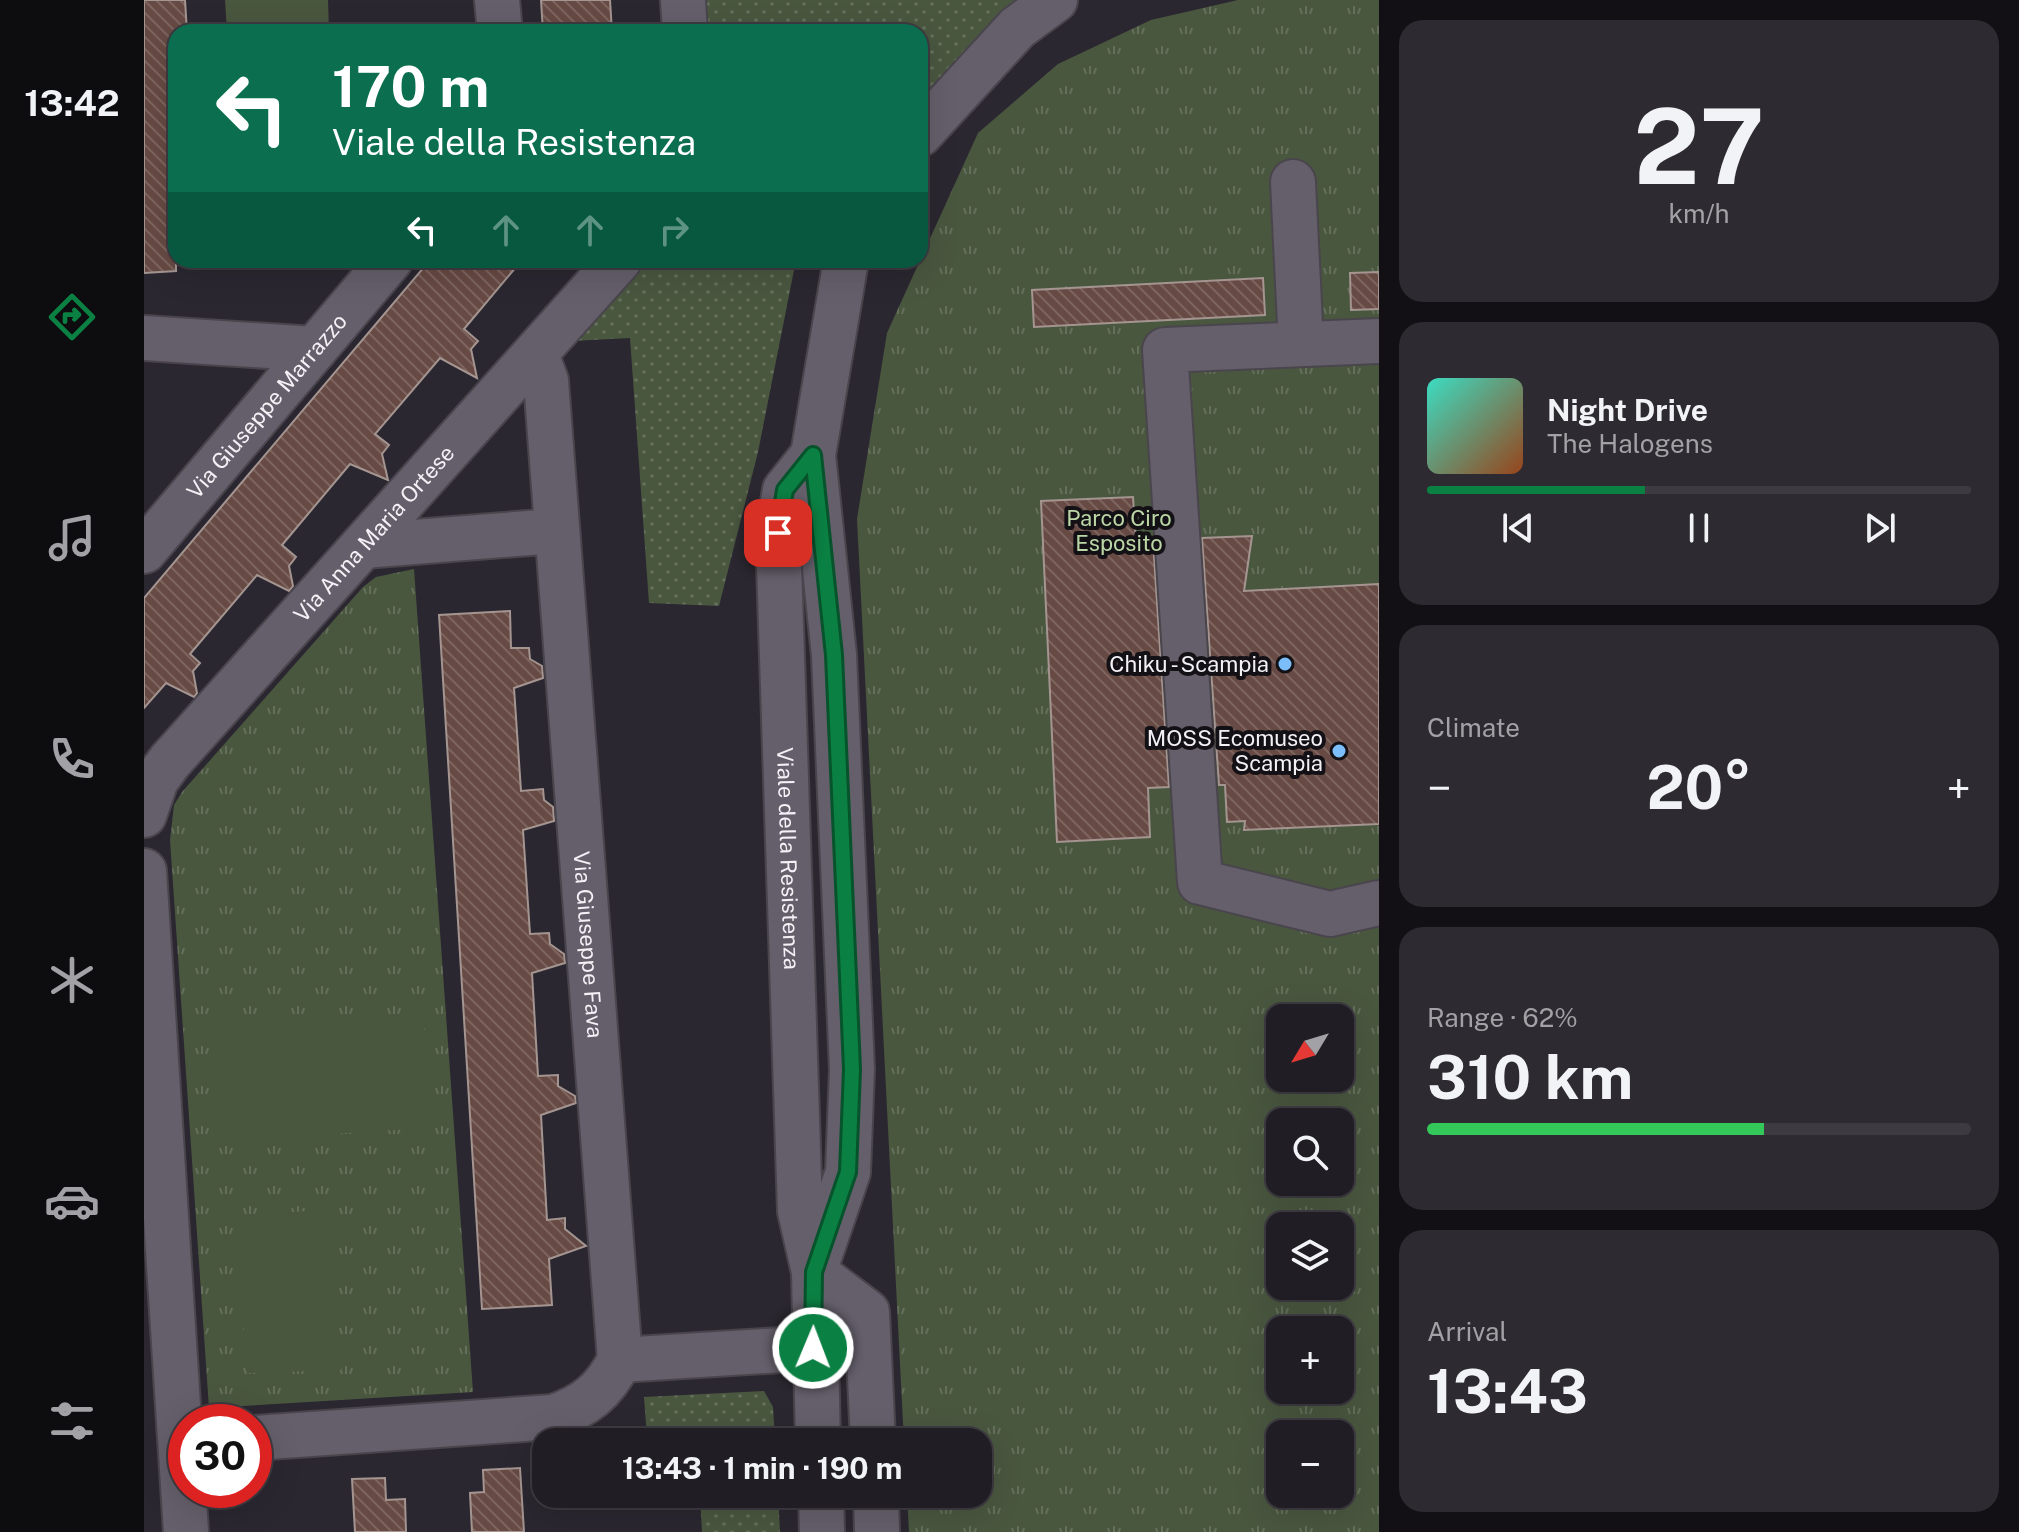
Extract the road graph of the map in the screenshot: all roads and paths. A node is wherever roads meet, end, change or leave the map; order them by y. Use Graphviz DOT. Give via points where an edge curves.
graph roads {
  1 [pos="497,0"];
  2 [pos="683,0"];
  3 [pos="1055,0"];
  4 [pos="499,24"];
  5 [pos="684,24"];
  6 [pos="928,125"];
  7 [pos="1293,182"];
  8 [pos="383,268"];
  9 [pos="612,268"];
  10 [pos="845,268"];
  11 [pos="144,338"];
  12 [pos="1379,341"];
  13 [pos="1301,344"];
  14 [pos="315,349"];
  15 [pos="536,354"];
  16 [pos="555,531"];
  17 [pos="363,546"];
  18 [pos="144,551"];
  19 [pos="144,815"];
  20 [pos="144,871"];
  21 [pos="1379,903"];
  22 [pos="814,1272"];
  23 [pos="813,1348"];
  24 [pos="620,1360"];
  25 [pos="181,1404"];
  26 [pos="817,1428"];
  27 [pos="872,1428"];
  28 [pos="272,1437"];
  29 [pos="185,1508"];
  30 [pos="821,1508"];
  31 [pos="876,1508"];
  32 [pos="186,1532"];
  33 [pos="822,1532"];
  34 [pos="877,1532"];
  1 -- 4 [label="street"];
  2 -- 5 [label="street"];
  3 -- 6 [label="street" via="1017,28"];
  7 -- 13 [label="street"];
  8 -- 14 [label="street, Via Giuseppe Marrazzo"];
  9 -- 15 [label="street, Via Anna Maria Ortese"];
  10 -- 22 [label="street" via="813,455 834,655 852,1069 848,1172"];
  11 -- 14 [label="street"];
  12 -- 13 [label="street"];
  13 -- 21 [label="street" via="1165,350 1200,882 1330,914"];
  14 -- 18 [label="street, Via Giuseppe Marrazzo"];
  15 -- 16 [label="street, Via Giuseppe Fava" via="546,381"];
  15 -- 17 [label="street, Via Anna Maria Ortese"];
  16 -- 17 [label="street"];
  16 -- 24 [label="street, Via Giuseppe Fava"];
  17 -- 19 [label="street, Via Anna Maria Ortese" via="170,761 156,780"];
  20 -- 25 [label="street"];
  22 -- 23 [label="street"];
  22 -- 27 [label="street" via="867,1312"];
  23 -- 24 [label="street"];
  23 -- 26 [label="street"];
  24 -- 28 [label="street" via="599,1393 578,1409 553,1417"];
  29 -- 32 [label="street"];
  30 -- 33 [label="street"];
  31 -- 34 [label="street"];
}
